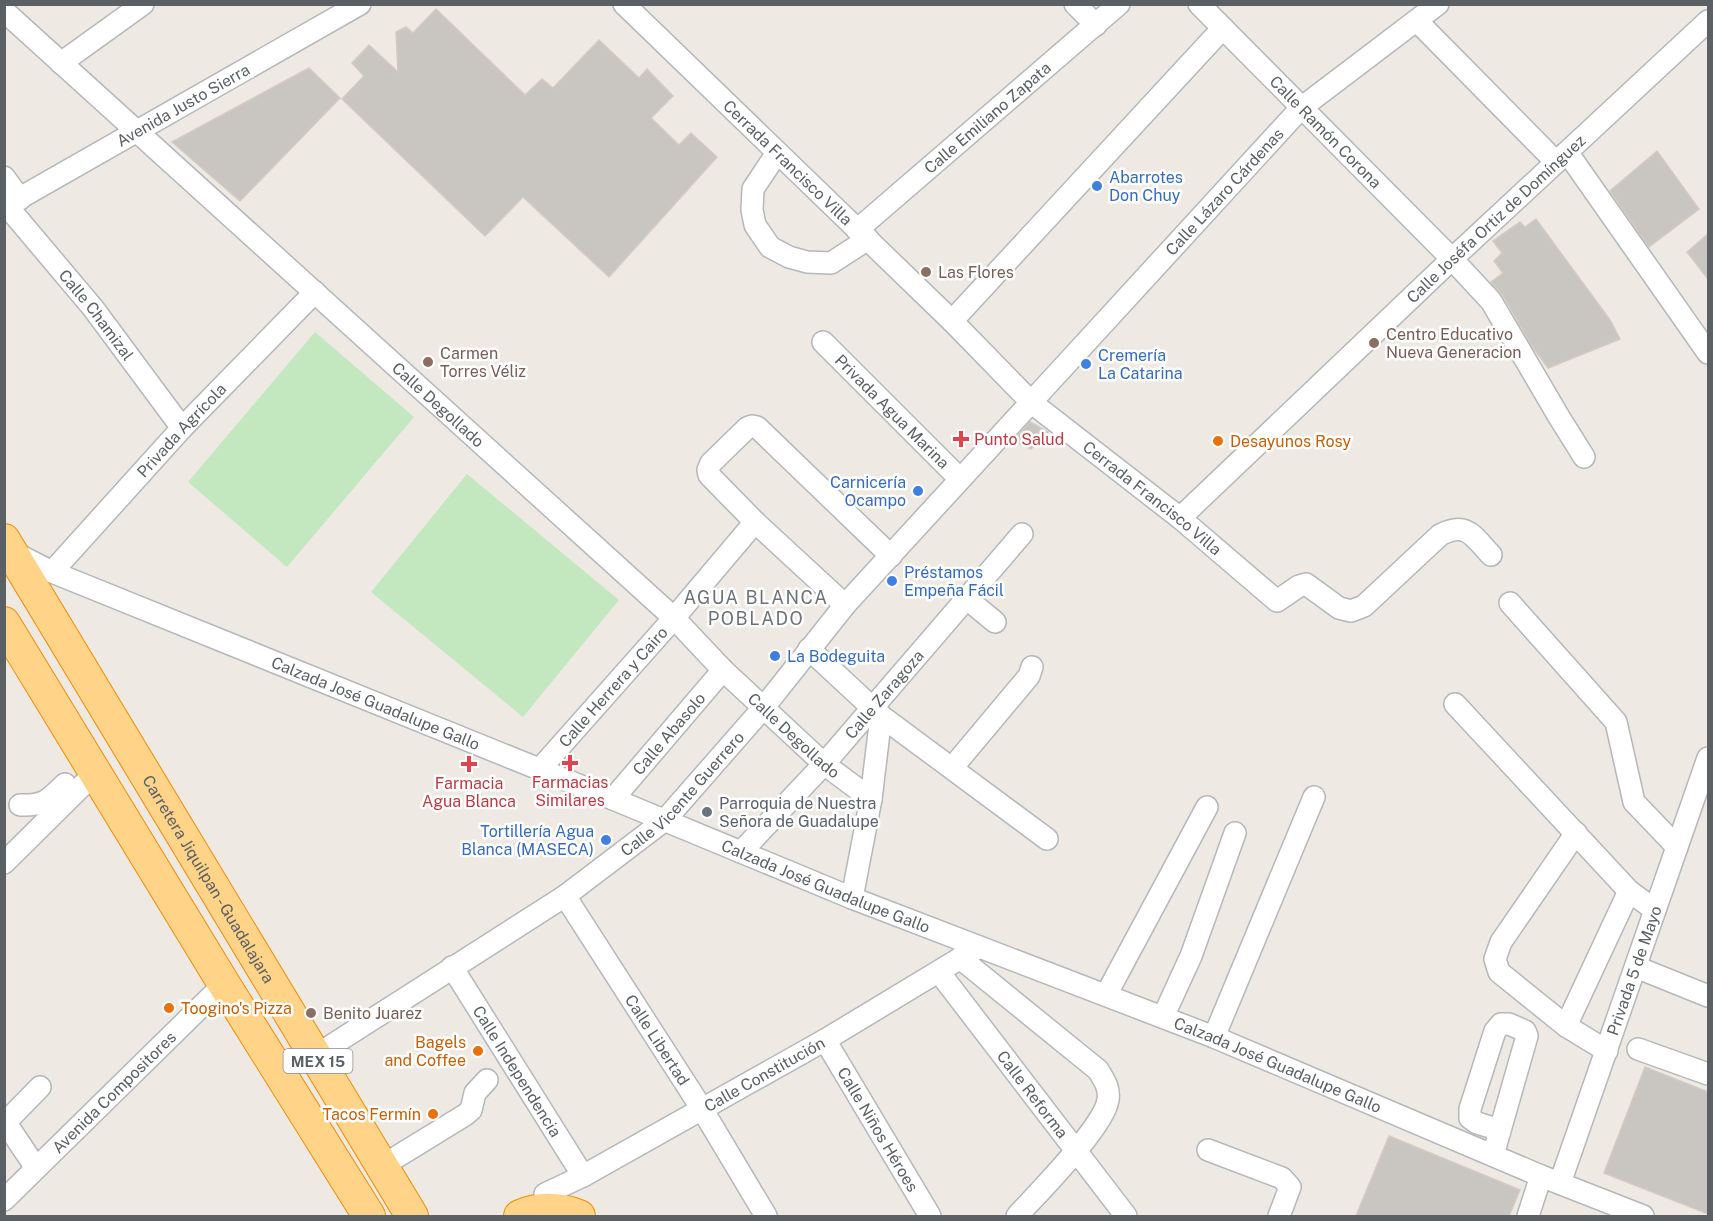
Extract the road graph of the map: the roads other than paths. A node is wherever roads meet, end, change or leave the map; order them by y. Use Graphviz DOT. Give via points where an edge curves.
graph roads {
  1 [pos="143,4"];
  2 [pos="360,4"];
  3 [pos="624,4"];
  4 [pos="1075,4"];
  5 [pos="1119,4"];
  6 [pos="1199,4"];
  7 [pos="1438,4"];
  8 [pos="4,11"];
  9 [pos="1417,21"];
  10 [pos="1708,21"];
  11 [pos="1096,24"];
  12 [pos="1223,28"];
  13 [pos="61,63"];
  14 [pos="1301,108"];
  15 [pos="136,131"];
  16 [pos="777,153"];
  17 [pos="1561,157"];
  18 [pos="4,177"];
  19 [pos="10,204"];
  20 [pos="862,234"];
  21 [pos="1452,259"];
  22 [pos="315,292"];
  23 [pos="952,321"];
  24 [pos="824,342"];
  25 [pos="1708,353"];
  26 [pos="1032,403"];
  27 [pos="182,428"];
  28 [pos="1584,457"];
  29 [pos="960,479"];
  30 [pos="1180,518"];
  31 [pos="755,522"];
  32 [pos="1023,534"];
  33 [pos="8,546"];
  34 [pos="1491,555"];
  35 [pos="891,556"];
  36 [pos="52,572"];
  37 [pos="966,598"];
  38 [pos="1510,603"];
  39 [pos="845,605"];
  40 [pos="674,618"];
  41 [pos="995,622"];
  42 [pos="8,639"];
  43 [pos="809,649"];
  44 [pos="1032,667"];
  45 [pos="723,670"];
  46 [pos="1455,704"];
  47 [pos="764,707"];
  48 [pos="877,712"];
  49 [pos="1708,758"];
  50 [pos="824,764"];
  51 [pos="92,766"];
  52 [pos="952,768"];
  53 [pos="540,769"];
  54 [pos="1314,797"];
  55 [pos="614,799"];
  56 [pos="872,799"];
  57 [pos="20,805"];
  58 [pos="1208,807"];
  59 [pos="665,820"];
  60 [pos="1235,833"];
  61 [pos="1576,833"];
  62 [pos="1047,839"];
  63 [pos="1677,847"];
  64 [pos="741,852"];
  65 [pos="4,863"];
  66 [pos="1629,891"];
  67 [pos="565,896"];
  68 [pos="852,898"];
  69 [pos="1656,910"];
  70 [pos="979,946"];
  71 [pos="960,958"];
  72 [pos="452,967"];
  73 [pos="1636,967"];
  74 [pos="939,972"];
  75 [pos="224,984"];
  76 [pos="1106,995"];
  77 [pos="1708,996"];
  78 [pos="1163,1017"];
  79 [pos="1566,1026"];
  80 [pos="1214,1037"];
  81 [pos="825,1040"];
  82 [pos="1638,1049"];
  83 [pos="1607,1050"];
  84 [pos="315,1056"];
  85 [pos="1708,1074"];
  86 [pos="487,1080"];
  87 [pos="40,1087"];
  88 [pos="702,1109"];
  89 [pos="5,1123"];
  90 [pos="1500,1130"];
  91 [pos="1208,1150"];
  92 [pos="1075,1152"];
  93 [pos="1493,1155"];
  94 [pos="382,1166"];
  95 [pos="36,1168"];
  96 [pos="583,1176"];
  97 [pos="1551,1179"];
  98 [pos="545,1194"];
  99 [pos="4,1200"];
  100 [pos="369,1216"];
  101 [pos="412,1216"];
  102 [pos="520,1216"];
  103 [pos="579,1216"];
  104 [pos="766,1216"];
  105 [pos="930,1216"];
  106 [pos="1017,1216"];
  107 [pos="1126,1216"];
  108 [pos="1279,1216"];
  109 [pos="1528,1216"];
  110 [pos="1643,1216"];
  1 -- 13 [label="street"];
  2 -- 15 [label="street, Avenida Justo Sierra"];
  3 -- 16 [label="street, Cerrada Francisco Villa"];
  4 -- 11 [label="street"];
  5 -- 11 [label="street, Calle Emiliano Zapata"];
  6 -- 12 [label="street, Calle Ramón Corona"];
  7 -- 9 [label="street, Calle Lázaro Cárdenas"];
  8 -- 13 [label="street, Calle Degollado"];
  9 -- 14 [label="street, Calle Lázaro Cárdenas"];
  9 -- 17 [label="street"];
  10 -- 17 [label="street, Calle Joséfa Ortiz de Domínguez"];
  11 -- 20 [label="street, Calle Emiliano Zapata"];
  12 -- 14 [label="street, Calle Ramón Corona"];
  12 -- 23 [label="street"];
  13 -- 15 [label="street, Calle Degollado"];
  14 -- 21 [label="street, Calle Ramón Corona"];
  14 -- 26 [label="street, Calle Lázaro Cárdenas"];
  15 -- 19 [label="street, Avenida Justo Sierra"];
  15 -- 22 [label="street, Calle Degollado"];
  16 -- 20 [label="street, Cerrada Francisco Villa"];
  16 -- 20 [label="street, Calle Emiliano Zapata" via="753,189 755,225 770,247 807,262 831,263"];
  17 -- 21 [label="street, Calle Joséfa Ortiz de Domínguez"];
  17 -- 25 [label="street"];
  18 -- 19 [label="street, Calle Chamizal"];
  19 -- 27 [label="street, Calle Chamizal"];
  20 -- 23 [label="street, Cerrada Francisco Villa"];
  21 -- 28 [label="street, Calle Ramón Corona" via="1491,301"];
  21 -- 30 [label="street, Calle Joséfa Ortiz de Domínguez"];
  22 -- 27 [label="street, Privada Agrícola"];
  22 -- 40 [label="street, Calle Degollado"];
  23 -- 26 [label="street, Cerrada Francisco Villa"];
  24 -- 29 [label="street, Privada Agua Marina"];
  26 -- 29 [label="street, Calle Vicente Guerrero"];
  26 -- 30 [label="street, Cerrada Francisco Villa"];
  27 -- 36 [label="street, Privada Agrícola"];
  29 -- 35 [label="street, Calle Vicente Guerrero"];
  30 -- 34 [label="street, Cerrada Francisco Villa" via="1277,601 1306,584 1340,608 1351,611 1364,606 1451,529 1470,533"];
  31 -- 35 [label="street" via="708,470 752,426"];
  31 -- 39 [label="street"];
  31 -- 40 [label="street, Calle Herrera y Cairo"];
  32 -- 37 [label="street, Calle Zaragoza"];
  33 -- 36 [label="street, Calzada José Guadalupe Gallo"];
  33 -- 84 [label="highway, Carretera Jiquilpan - Guadalajara / MEX 15"];
  35 -- 39 [label="street, Calle Vicente Guerrero"];
  36 -- 53 [label="street, Calzada José Guadalupe Gallo"];
  37 -- 41 [label="street"];
  37 -- 48 [label="street, Calle Zaragoza"];
  38 -- 63 [label="street" via="1616,722 1634,802"];
  39 -- 43 [label="street, Calle Vicente Guerrero"];
  40 -- 45 [label="street, Calle Degollado"];
  40 -- 53 [label="street, Calle Herrera y Cairo"];
  42 -- 51 [label="highway, MEX 15"];
  43 -- 47 [label="street, Calle Vicente Guerrero"];
  43 -- 48 [label="street"];
  44 -- 52 [label="street" via="1029,676"];
  45 -- 47 [label="street, Calle Degollado"];
  45 -- 55 [label="street, Calle Abasolo"];
  46 -- 61 [label="street"];
  47 -- 50 [label="street, Calle Degollado"];
  47 -- 59 [label="street, Calle Vicente Guerrero"];
  48 -- 50 [label="street, Calle Zaragoza"];
  48 -- 52 [label="street"];
  48 -- 56 [label="street"];
  49 -- 63 [label="street, Privada 5 de Mayo"];
  50 -- 56 [label="street, Calle Degollado"];
  50 -- 64 [label="street, Calle Zaragoza"];
  51 -- 57 [label="street" via="48,801 36,806"];
  51 -- 65 [label="street"];
  51 -- 75 [label="highway, MEX 15"];
  52 -- 62 [label="street"];
  53 -- 55 [label="street, Calzada José Guadalupe Gallo"];
  54 -- 80 [label="street"];
  55 -- 59 [label="street, Calzada José Guadalupe Gallo"];
  56 -- 68 [label="street"];
  58 -- 76 [label="street"];
  59 -- 64 [label="street, Calzada José Guadalupe Gallo"];
  59 -- 67 [label="street, Calle Vicente Guerrero"];
  60 -- 78 [label="street" via="1191,956"];
  61 -- 66 [label="street"];
  61 -- 79 [label="street" via="1502,942 1495,959 1499,972"];
  63 -- 69 [label="street, Privada 5 de Mayo"];
  64 -- 68 [label="street, Calzada José Guadalupe Gallo"];
  66 -- 69 [label="street"];
  66 -- 79 [label="street"];
  67 -- 72 [label="street, Calle Vicente Guerrero"];
  67 -- 88 [label="street, Calle Libertad"];
  68 -- 70 [label="street, Calzada José Guadalupe Gallo"];
  69 -- 73 [label="street, Privada 5 de Mayo"];
  70 -- 71 [label="street, Calle Constitución"];
  70 -- 76 [label="street, Calzada José Guadalupe Gallo"];
  71 -- 74 [label="street, Calle Constitución"];
  71 -- 92 [label="street" via="1098,1070 1108,1087 1108,1102"];
  72 -- 84 [label="street, Calle Vicente Guerrero"];
  72 -- 96 [label="street, Calle Independencia"];
  73 -- 77 [label="street"];
  73 -- 83 [label="street, Privada 5 de Mayo"];
  74 -- 81 [label="street, Calle Constitución"];
  74 -- 92 [label="street, Calle Reforma"];
  75 -- 95 [label="street, Avenida Compositores"];
  75 -- 100 [label="highway, MEX 15"];
  76 -- 78 [label="street, Calzada José Guadalupe Gallo"];
  78 -- 80 [label="street, Calzada José Guadalupe Gallo"];
  79 -- 83 [label="street"];
  80 -- 93 [label="street, Calzada José Guadalupe Gallo"];
  81 -- 88 [label="street, Calle Constitución"];
  81 -- 105 [label="street, Calle Niños Héroes"];
  82 -- 85 [label="street"];
  83 -- 97 [label="street, Privada 5 de Mayo"];
  84 -- 94 [label="highway, Carretera Jiquilpan - Guadalajara / MEX 15"];
  86 -- 94 [label="street" via="475,1093 471,1110 465,1115"];
  87 -- 89 [label="street"];
  88 -- 96 [label="street, Calle Constitución"];
  88 -- 104 [label="street, Calle Libertad"];
  89 -- 95 [label="street"];
  90 -- 93 [label="street"];
  91 -- 108 [label="street" via="1282,1178 1290,1187"];
  92 -- 106 [label="street"];
  92 -- 107 [label="street, Calle Reforma"];
  93 -- 97 [label="street, Calzada José Guadalupe Gallo"];
  94 -- 101 [label="highway, Carretera Jiquilpan - Guadalajara / MEX 15"];
  95 -- 99 [label="street, Avenida Compositores"];
  96 -- 98 [label="street, Calle Constitución"];
  97 -- 109 [label="street, Privada 5 de Mayo"];
  97 -- 110 [label="street, Calzada José Guadalupe Gallo"];
  102 -- 103 [label="highway" via="549,1209"];
}
